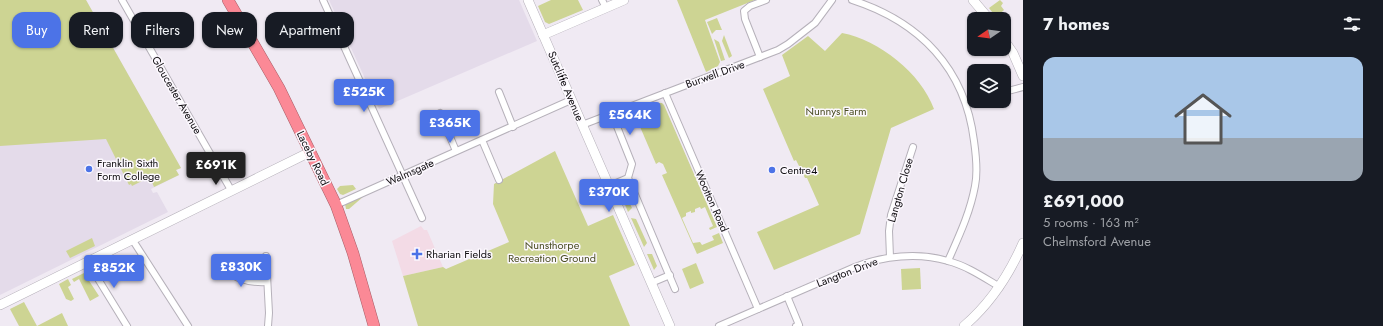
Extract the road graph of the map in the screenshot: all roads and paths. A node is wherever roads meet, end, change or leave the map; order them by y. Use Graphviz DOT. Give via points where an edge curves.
graph roads {
  1 [pos="122,0"];
  2 [pos="228,0"];
  3 [pos="323,0"];
  4 [pos="528,0"];
  5 [pos="624,0"];
  6 [pos="766,0"];
  7 [pos="832,0"];
  8 [pos="852,0"];
  9 [pos="973,0"];
  10 [pos="604,4"];
  11 [pos="983,12"];
  12 [pos="543,35"];
  13 [pos="1011,50"];
  14 [pos="760,57"];
  15 [pos="1023,76"];
  16 [pos="1023,87"];
  17 [pos="1011,90"];
  18 [pos="499,92"];
  19 [pos="665,93"];
  20 [pos="572,100"];
  21 [pos="966,104"];
  22 [pos="440,113"];
  23 [pos="612,114"];
  24 [pos="582,125"];
  25 [pos="513,127"];
  26 [pos="482,140"];
  27 [pos="913,147"];
  28 [pos="456,151"];
  29 [pos="310,152"];
  30 [pos="402,175"];
  31 [pos="628,178"];
  32 [pos="499,180"];
  33 [pos="609,186"];
  34 [pos="231,190"];
  35 [pos="336,205"];
  36 [pos="422,218"];
  37 [pos="132,239"];
  38 [pos="1023,243"];
  39 [pos="266,256"];
  40 [pos="890,258"];
  41 [pos="87,261"];
  42 [pos="948,261"];
  43 [pos="223,269"];
  44 [pos="670,275"];
  45 [pos="267,282"];
  46 [pos="651,283"];
  47 [pos="1000,287"];
  48 [pos="676,289"];
  49 [pos="787,296"];
  50 [pos="0,305"];
  51 [pos="758,309"];
  52 [pos="806,322"];
  53 [pos="798,325"];
  54 [pos="127,326"];
  55 [pos="188,326"];
  56 [pos="268,326"];
  57 [pos="374,326"];
  58 [pos="670,326"];
  59 [pos="719,326"];
  60 [pos="964,326"];
  1 -- 34 [label="street, Gloucester Avenue"];
  2 -- 29 [label="highway, Laceby Road" via="279,88"];
  3 -- 30 [label="street"];
  4 -- 12 [label="street, Sutcliffe Avenue"];
  5 -- 10 [label="street"];
  6 -- 14 [label="street" via="744,11"];
  7 -- 14 [label="street, Burwell Drive" via="815,23 799,36 778,50"];
  8 -- 21 [label="street" via="891,16 920,36 952,73"];
  9 -- 11 [label="street"];
  10 -- 12 [label="street"];
  12 -- 20 [label="street, Sutcliffe Avenue"];
  13 -- 15 [label="street"];
  14 -- 19 [label="street, Burwell Drive"];
  16 -- 17 [label="street"];
  18 -- 25 [label="street"];
  19 -- 23 [label="street, Burwell Drive"];
  19 -- 51 [label="street, Wootton Road"];
  20 -- 24 [label="street, Sutcliffe Avenue"];
  20 -- 25 [label="street, Walmsgate"];
  21 -- 42 [label="street" via="975,148 975,185 969,211"];
  22 -- 28 [label="street"];
  23 -- 24 [label="street, Burwell Drive"];
  23 -- 31 [label="street" via="632,164"];
  24 -- 33 [label="street, Sutcliffe Avenue"];
  25 -- 26 [label="street, Walmsgate"];
  26 -- 28 [label="street, Walmsgate"];
  26 -- 32 [label="street"];
  27 -- 40 [label="street, Langton Close" via="891,216"];
  28 -- 30 [label="street, Walmsgate"];
  29 -- 34 [label="street"];
  29 -- 35 [label="highway, Laceby Road"];
  30 -- 35 [label="street, Walmsgate"];
  30 -- 36 [label="street"];
  31 -- 33 [label="street"];
  31 -- 44 [label="street"];
  33 -- 46 [label="street, Sutcliffe Avenue"];
  34 -- 37 [label="street"];
  35 -- 57 [label="highway, Laceby Road"];
  37 -- 41 [label="street"];
  37 -- 55 [label="street"];
  38 -- 47 [label="street"];
  39 -- 45 [label="street"];
  40 -- 42 [label="street, Langton Drive" via="917,256"];
  40 -- 49 [label="street, Langton Drive" via="863,264"];
  41 -- 50 [label="street"];
  41 -- 54 [label="street"];
  42 -- 47 [label="street, Langton Drive" via="974,271"];
  43 -- 45 [label="street" via="244,280"];
  44 -- 46 [label="street"];
  44 -- 48 [label="street"];
  45 -- 56 [label="street"];
  46 -- 58 [label="street, Sutcliffe Avenue"];
  47 -- 60 [label="street"];
  49 -- 51 [label="street, Langton Drive"];
  49 -- 53 [label="street"];
  51 -- 59 [label="street, Langton Drive"];
  52 -- 53 [label="street"];
}
